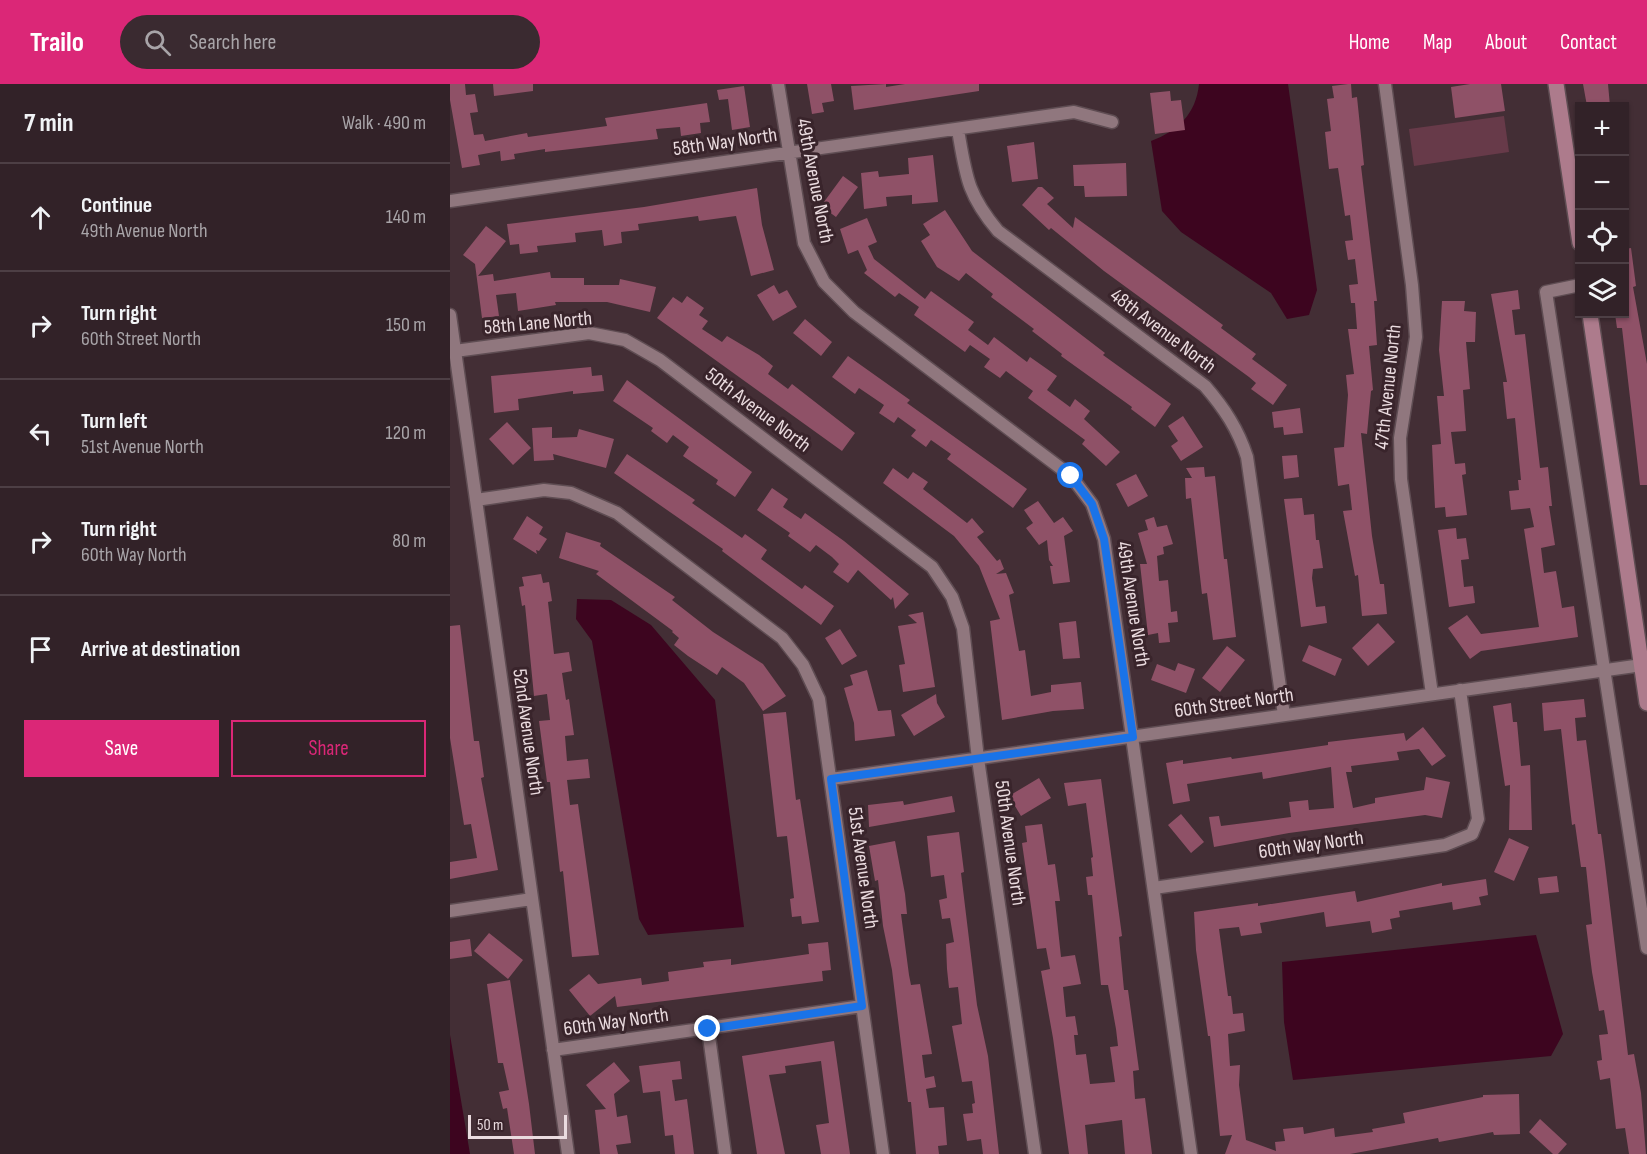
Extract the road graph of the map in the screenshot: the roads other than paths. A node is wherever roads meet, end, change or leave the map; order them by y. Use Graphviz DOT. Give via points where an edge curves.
graph roads {
  1 [pos="778,84"];
  2 [pos="1384,84"];
  3 [pos="1556,84"];
  4 [pos="1112,123"];
  5 [pos="958,130"];
  6 [pos="788,153"];
  7 [pos="450,201"];
  8 [pos="1575,210"];
  9 [pos="1575,286"];
  10 [pos="450,315"];
  11 [pos="1591,318"];
  12 [pos="625,340"];
  13 [pos="455,351"];
  14 [pos="476,500"];
  15 [pos="1642,664"];
  16 [pos="1603,670"];
  17 [pos="1460,690"];
  18 [pos="1432,694"];
  19 [pos="1647,703"];
  20 [pos="1284,715"];
  21 [pos="1133,737"];
  22 [pos="978,759"];
  23 [pos="831,779"];
  24 [pos="1154,888"];
  25 [pos="532,899"];
  26 [pos="450,911"];
  27 [pos="1647,948"];
  28 [pos="862,1006"];
  29 [pos="708,1029"];
  30 [pos="553,1050"];
  31 [pos="568,1154"];
  32 [pos="725,1154"];
  33 [pos="883,1154"];
  34 [pos="1035,1154"];
  35 [pos="1191,1154"];
  1 -- 6 [label="street, 49th Avenue North"];
  2 -- 18 [label="street, 47th Avenue North" via="1416,337 1400,438 1401,479"];
  3 -- 8 [label="street"];
  4 -- 5 [label="street, 58th Way North" via="1074,112"];
  5 -- 6 [label="street, 58th Way North"];
  5 -- 20 [label="street, 48th Avenue North" via="967,181 978,207 998,231 1205,386 1241,437"];
  6 -- 7 [label="street, 58th Way North"];
  6 -- 21 [label="street, 49th Avenue North" via="804,243 824,282 854,312 1071,476 1092,504 1104,539"];
  9 -- 16 [label="street" via="1546,292"];
  10 -- 13 [label="street, 52nd Avenue North"];
  11 -- 15 [label="street"];
  12 -- 13 [label="street, 58th Lane North" via="590,333"];
  12 -- 22 [label="street, 50th Avenue North" via="660,360 932,567 952,597 963,628"];
  13 -- 14 [label="street, 52nd Avenue North"];
  14 -- 23 [label="street, 51st Avenue North" via="544,490 571,494 617,513 782,638 803,665 819,699"];
  14 -- 25 [label="street, 52nd Avenue North"];
  15 -- 16 [label="street, 60th Street North"];
  15 -- 19 [label="street"];
  16 -- 17 [label="street, 60th Street North"];
  16 -- 27 [label="street"];
  17 -- 18 [label="street, 60th Street North"];
  17 -- 24 [label="street, 60th Way North" via="1478,819 1472,834 1445,845"];
  18 -- 20 [label="street, 60th Street North"];
  20 -- 21 [label="street, 60th Street North"];
  21 -- 22 [label="street, 60th Street North"];
  21 -- 24 [label="street, 49th Avenue North"];
  22 -- 23 [label="street, 60th Street North"];
  22 -- 34 [label="street, 50th Avenue North"];
  23 -- 28 [label="street, 51st Avenue North"];
  24 -- 35 [label="street, 49th Avenue North"];
  25 -- 26 [label="street"];
  25 -- 30 [label="street, 52nd Avenue North"];
  28 -- 29 [label="street, 60th Way North"];
  28 -- 33 [label="street, 51st Avenue North"];
  29 -- 30 [label="street, 60th Way North"];
  29 -- 32 [label="street"];
  30 -- 31 [label="street, 52nd Avenue North"];
}
